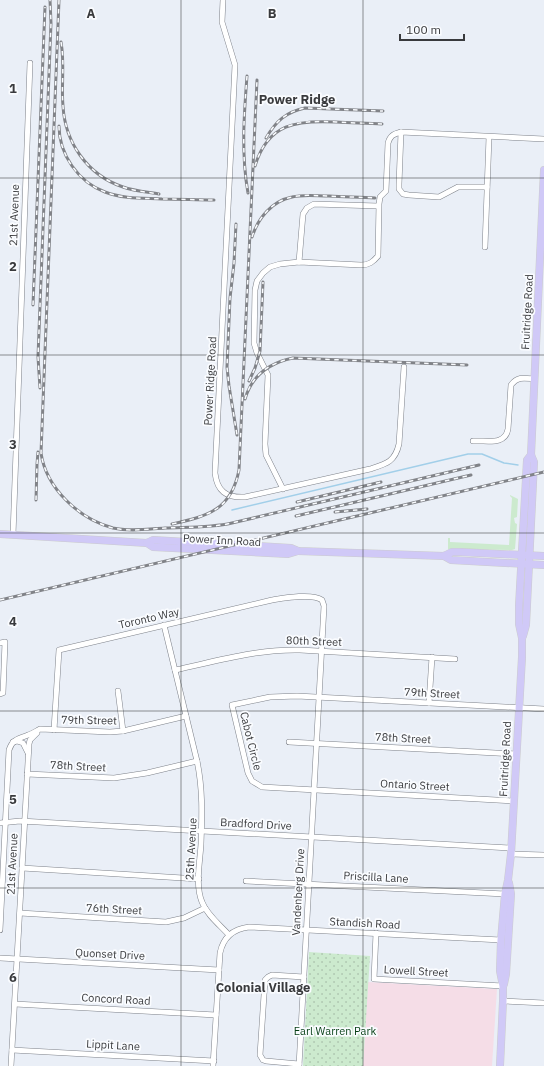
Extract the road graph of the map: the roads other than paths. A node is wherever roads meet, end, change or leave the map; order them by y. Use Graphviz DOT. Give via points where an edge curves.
graph roads {
  1 [pos="223,0"];
  2 [pos="30,63"];
  3 [pos="401,132"];
  4 [pos="489,137"];
  5 [pos="544,139"];
  6 [pos="544,170"];
  7 [pos="544,183"];
  8 [pos="486,187"];
  9 [pos="378,206"];
  10 [pos="485,247"];
  11 [pos="299,262"];
  12 [pos="404,367"];
  13 [pos="535,379"];
  14 [pos="473,441"];
  15 [pos="283,489"];
  16 [pos="0,534"];
  17 [pos="13,535"];
  18 [pos="525,555"];
  19 [pos="444,556"];
  20 [pos="544,556"];
  21 [pos="525,564"];
  22 [pos="544,565"];
  23 [pos="322,600"];
  24 [pos="164,625"];
  25 [pos="0,643"];
  26 [pos="322,651"];
  27 [pos="432,657"];
  28 [pos="455,659"];
  29 [pos="175,670"];
  30 [pos="118,691"];
  31 [pos="1,694"];
  32 [pos="319,697"];
  33 [pos="429,703"];
  34 [pos="519,708"];
  35 [pos="544,709"];
  36 [pos="186,716"];
  37 [pos="43,729"];
  38 [pos="54,730"];
  39 [pos="123,731"];
  40 [pos="13,742"];
  41 [pos="289,742"];
  42 [pos="316,744"];
  43 [pos="516,754"];
  44 [pos="28,756"];
  45 [pos="197,761"];
  46 [pos="27,774"];
  47 [pos="314,790"];
  48 [pos="514,801"];
  49 [pos="25,821"];
  50 [pos="6,822"];
  51 [pos="0,823"];
  52 [pos="201,831"];
  53 [pos="311,837"];
  54 [pos="511,851"];
  55 [pos="544,855"];
  56 [pos="22,868"];
  57 [pos="199,879"];
  58 [pos="246,880"];
  59 [pos="508,880"];
  60 [pos="309,884"];
  61 [pos="505,894"];
  62 [pos="205,908"];
  63 [pos="20,913"];
  64 [pos="0,930"];
  65 [pos="306,930"];
  66 [pos="376,933"];
  67 [pos="229,935"];
  68 [pos="501,940"];
  69 [pos="0,958"];
  70 [pos="17,959"];
  71 [pos="219,970"];
  72 [pos="304,977"];
  73 [pos="503,986"];
  74 [pos="503,1001"];
  75 [pos="544,1003"];
  76 [pos="14,1004"];
  77 [pos="216,1015"];
  78 [pos="12,1050"];
  79 [pos="213,1063"];
  80 [pos="299,1065"];
  81 [pos="11,1066"];
  82 [pos="500,1066"];
  1 -- 15 [label="street, Power Ridge Road" via="222,22 235,65 216,482 220,489 236,498"];
  2 -- 17 [label="street, 21st Avenue"];
  3 -- 4 [label="street"];
  3 -- 8 [label="street" via="399,184 403,194 439,197 458,186"];
  3 -- 9 [label="street" via="395,133 388,144 386,191 380,197"];
  4 -- 5 [label="street"];
  4 -- 8 [label="street"];
  6 -- 7 [label="main road, Fruitridge Road"];
  7 -- 13 [label="main road, Fruitridge Road"];
  8 -- 10 [label="street"];
  9 -- 11 [label="street" via="314,204 307,208 303,214"];
  9 -- 11 [label="street" via="378,256 374,261 368,265"];
  11 -- 15 [label="street" via="270,267 260,277 255,290 254,343 268,375 266,455"];
  12 -- 15 [label="street, Power Ridge Road" via="399,444 392,460 370,469"];
  13 -- 14 [label="street" via="516,379 511,385 508,429 504,439"];
  13 -- 18 [label="main road, Fruitridge Road" via="531,455 534,462"];
  16 -- 17 [label="main road, Power Inn Road"];
  17 -- 19 [label="main road, Power Inn Road" via="147,543 153,540 291,548 298,551"];
  18 -- 19 [label="main road, Power Inn Road" via="452,552"];
  18 -- 20 [label="main road, Power Inn Road"];
  18 -- 21 [label="main road, Fruitridge Road"];
  19 -- 21 [label="main road, Power Inn Road" via="451,560"];
  21 -- 22 [label="main road, Power Inn Road"];
  21 -- 34 [label="main road, Fruitridge Road" via="526,625 522,638"];
  23 -- 24 [label="street, Toronto Way" via="317,597 282,598"];
  23 -- 26 [label="street, Vandenberg Drive"];
  24 -- 29 [label="street, 25th Avenue"];
  24 -- 38 [label="street, Toronto Way" via="59,650"];
  25 -- 31 [label="street" via="5,642"];
  26 -- 27 [label="street, 80th Street"];
  26 -- 29 [label="street, 80th Street" via="263,651"];
  26 -- 32 [label="street, Vandenberg Drive"];
  27 -- 28 [label="street, 80th Street"];
  27 -- 33 [label="street"];
  29 -- 36 [label="street, 25th Avenue"];
  30 -- 39 [label="street, 79th Street"];
  32 -- 33 [label="street, 79th Street"];
  32 -- 42 [label="street, Vandenberg Drive"];
  32 -- 47 [label="street, Cabot Circle" via="270,697 232,706 252,781 265,787"];
  33 -- 34 [label="street, 79th Street"];
  34 -- 35 [label="street, 79th Street"];
  34 -- 43 [label="main road, Fruitridge Road"];
  36 -- 39 [label="street, 79th Street"];
  36 -- 45 [label="street, 25th Avenue"];
  37 -- 38 [label="street"];
  37 -- 40 [label="street"];
  37 -- 44 [label="street, 21st Avenue" via="30,740"];
  38 -- 39 [label="street, 79th Street"];
  40 -- 44 [label="street" via="23,743"];
  40 -- 50 [label="street, 21st Avenue" via="9,750"];
  41 -- 42 [label="street, 78th Street"];
  42 -- 43 [label="street, 78th Street"];
  42 -- 47 [label="street, Vandenberg Drive"];
  43 -- 48 [label="main road, Fruitridge Road"];
  44 -- 46 [label="street, 21st Avenue"];
  45 -- 46 [label="street, 78th Street" via="114,778"];
  45 -- 52 [label="street, 25th Avenue" via="202,795"];
  46 -- 49 [label="street, 21st Avenue"];
  47 -- 48 [label="street, Ontario Street"];
  47 -- 53 [label="street, Vandenberg Drive"];
  48 -- 54 [label="main road, Fruitridge Road"];
  49 -- 50 [label="street, Bradford Drive"];
  49 -- 52 [label="street, Bradford Drive"];
  49 -- 56 [label="street, 21st Avenue"];
  50 -- 51 [label="street, Bradford Drive"];
  50 -- 64 [label="street, 21st Avenue"];
  52 -- 53 [label="street, Bradford Drive"];
  52 -- 57 [label="street, 25th Avenue"];
  53 -- 54 [label="street, Bradford Drive"];
  53 -- 60 [label="street, Vandenberg Drive"];
  54 -- 55 [label="street, Bradford Drive"];
  54 -- 59 [label="main road, Fruitridge Road"];
  56 -- 57 [label="street"];
  56 -- 63 [label="street, 21st Avenue"];
  57 -- 62 [label="street, 25th Avenue" via="200,895"];
  58 -- 60 [label="street, Priscilla Lane"];
  59 -- 61 [label="main road, Fruitridge Road"];
  59 -- 73 [label="main road, Fruitridge Road" via="511,894"];
  60 -- 61 [label="street, Priscilla Lane"];
  60 -- 65 [label="street, Vandenberg Drive"];
  61 -- 68 [label="main road, Fruitridge Road"];
  62 -- 63 [label="street, 76th Street" via="184,918 166,922"];
  62 -- 67 [label="street, 25th Avenue"];
  63 -- 70 [label="street, 21st Avenue"];
  65 -- 66 [label="street, Standish Road"];
  65 -- 67 [label="street, Standish Road" via="249,927"];
  65 -- 72 [label="street, Vandenberg Drive"];
  66 -- 68 [label="street, Standish Road"];
  66 -- 73 [label="street, Lowell Street" via="374,978"];
  67 -- 71 [label="street" via="221,947"];
  68 -- 73 [label="main road, Fruitridge Road" via="500,971"];
  69 -- 70 [label="street, Quonset Drive"];
  70 -- 71 [label="street, Quonset Drive"];
  70 -- 76 [label="street, 21st Avenue"];
  71 -- 77 [label="street"];
  72 -- 80 [label="street, Vandenberg Drive"];
  72 -- 80 [label="street" via="269,976 265,980 260,1055 266,1061"];
  73 -- 74 [label="main road, Fruitridge Road"];
  74 -- 75 [label="street"];
  74 -- 82 [label="main road, Fruitridge Road"];
  76 -- 77 [label="street, Concord Road"];
  76 -- 78 [label="street, 21st Avenue"];
  77 -- 79 [label="street"];
  78 -- 79 [label="street, Lippit Lane"];
  78 -- 81 [label="street, 21st Avenue"];
}
